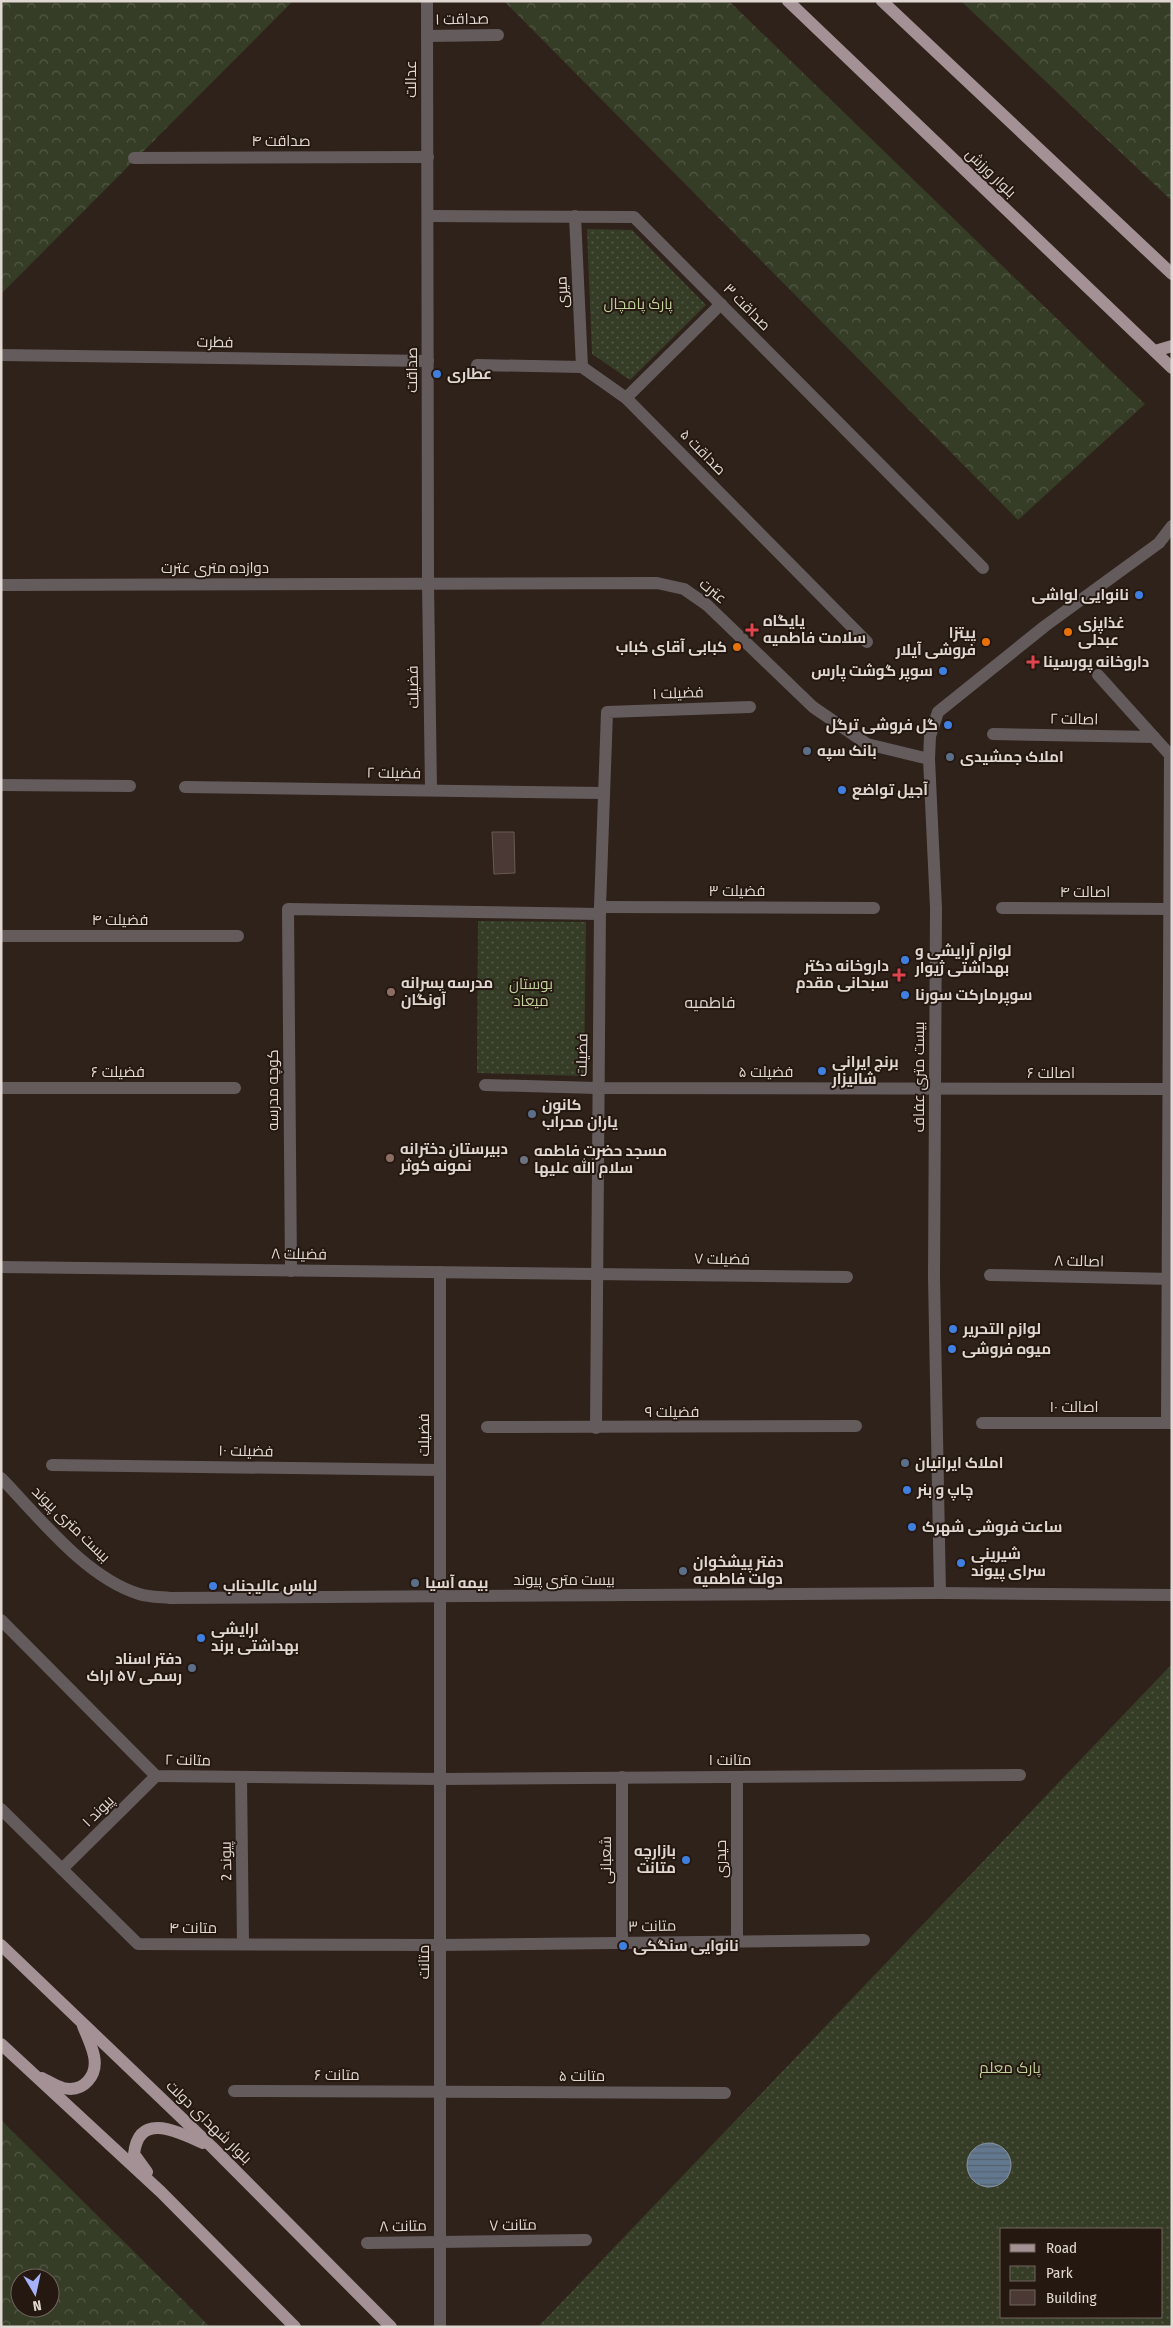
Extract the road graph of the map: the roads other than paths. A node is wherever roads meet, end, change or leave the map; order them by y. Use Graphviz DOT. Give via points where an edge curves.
graph roads {
  1 [pos="427,1"];
  2 [pos="788,1"];
  3 [pos="882,1"];
  4 [pos="498,35"];
  5 [pos="427,36"];
  6 [pos="428,157"];
  7 [pos="134,158"];
  8 [pos="428,216"];
  9 [pos="575,216"];
  10 [pos="1172,274"];
  11 [pos="721,304"];
  12 [pos="1172,346"];
  13 [pos="1154,352"];
  14 [pos="1,356"];
  15 [pos="428,361"];
  16 [pos="477,365"];
  17 [pos="582,367"];
  18 [pos="1172,368"];
  19 [pos="626,398"];
  20 [pos="1172,526"];
  21 [pos="1165,542"];
  22 [pos="984,568"];
  23 [pos="428,583"];
  24 [pos="1,585"];
  25 [pos="867,642"];
  26 [pos="1098,675"];
  27 [pos="750,707"];
  28 [pos="607,712"];
  29 [pos="993,734"];
  30 [pos="1154,737"];
  31 [pos="1171,755"];
  32 [pos="929,759"];
  33 [pos="1,784"];
  34 [pos="130,786"];
  35 [pos="186,787"];
  36 [pos="431,790"];
  37 [pos="602,793"];
  38 [pos="874,908"];
  39 [pos="1002,908"];
  40 [pos="1170,908"];
  41 [pos="288,909"];
  42 [pos="600,911"];
  43 [pos="1,936"];
  44 [pos="238,936"];
  45 [pos="486,1085"];
  46 [pos="1,1088"];
  47 [pos="235,1088"];
  48 [pos="597,1088"];
  49 [pos="935,1089"];
  50 [pos="1169,1089"];
  51 [pos="1,1267"];
  52 [pos="291,1270"];
  53 [pos="440,1272"];
  54 [pos="596,1274"];
  55 [pos="990,1275"];
  56 [pos="847,1277"];
  57 [pos="1169,1279"];
  58 [pos="982,1423"];
  59 [pos="1170,1423"];
  60 [pos="856,1426"];
  61 [pos="488,1427"];
  62 [pos="596,1428"];
  63 [pos="52,1465"];
  64 [pos="440,1470"];
  65 [pos="1,1478"];
  66 [pos="940,1593"];
  67 [pos="1172,1595"];
  68 [pos="440,1597"];
  69 [pos="1,1620"];
  70 [pos="1020,1775"];
  71 [pos="156,1776"];
  72 [pos="241,1777"];
  73 [pos="737,1777"];
  74 [pos="622,1778"];
  75 [pos="440,1779"];
  76 [pos="1,1809"];
  77 [pos="62,1869"];
  78 [pos="864,1940"];
  79 [pos="737,1941"];
  80 [pos="622,1943"];
  81 [pos="243,1944"];
  82 [pos="1,1945"];
  83 [pos="440,1945"];
  84 [pos="82,2025"];
  85 [pos="1,2044"];
  86 [pos="32,2074"];
  87 [pos="234,2090"];
  88 [pos="440,2091"];
  89 [pos="724,2093"];
  90 [pos="212,2146"];
  91 [pos="161,2192"];
  92 [pos="586,2240"];
  93 [pos="440,2242"];
  94 [pos="367,2243"];
  95 [pos="295,2327"];
  96 [pos="390,2327"];
  97 [pos="440,2327"];
  1 -- 5 [label="street, عدالت"];
  2 -- 13 [label="main road, بلوار ورزش"];
  3 -- 10 [label="main road"];
  4 -- 5 [label="street, صداقت ۱"];
  5 -- 6 [label="street, عدالت"];
  6 -- 7 [label="street, صداقت ۴"];
  6 -- 8 [label="street, صداقت"];
  8 -- 9 [label="street, صداقت ۳"];
  8 -- 15 [label="street, صداقت"];
  9 -- 11 [label="street, صداقت ۳" via="634,216"];
  9 -- 17 [label="street, میری"];
  11 -- 19 [label="street"];
  11 -- 22 [label="street, صداقت ۳"];
  12 -- 13 [label="main road"];
  13 -- 18 [label="main road, بلوار ورزش"];
  14 -- 15 [label="street, فطرت"];
  15 -- 23 [label="street, صداقت"];
  16 -- 17 [label="street"];
  17 -- 19 [label="street, صداقت ۵"];
  19 -- 25 [label="street, صداقت ۵"];
  20 -- 21 [label="street, بیست متری عفاف"];
  21 -- 32 [label="street, بیست متری عفاف" via="1046,626 938,712 930,736"];
  23 -- 24 [label="street, دوازده متری عترت"];
  23 -- 32 [label="street, عترت" via="657,583 684,589 707,605 813,707 867,744"];
  23 -- 36 [label="street, فضیلت"];
  26 -- 30 [label="street"];
  27 -- 28 [label="street, فضیلت ۱"];
  28 -- 37 [label="street, فضیلت"];
  29 -- 30 [label="street, اصالت ۲"];
  30 -- 31 [label="street"];
  31 -- 40 [label="street"];
  32 -- 49 [label="street, بیست متری عفاف" via="936,908"];
  33 -- 34 [label="street"];
  35 -- 36 [label="street, فضیلت ۲"];
  36 -- 37 [label="street, فضیلت ۲"];
  37 -- 42 [label="street, فضیلت"];
  38 -- 42 [label="street, فضیلت ۳"];
  39 -- 40 [label="street, اصالت ۴"];
  40 -- 50 [label="street"];
  41 -- 42 [label="street, فضیلت ۳"];
  41 -- 52 [label="street, کوچه مدرسه"];
  42 -- 48 [label="street, فضیلت"];
  43 -- 44 [label="street, فضیلت ۴"];
  45 -- 48 [label="street, فضیلت ۵"];
  46 -- 47 [label="street, فضیلت ۶"];
  48 -- 49 [label="street, فضیلت ۵"];
  48 -- 54 [label="street, فضیلت"];
  49 -- 50 [label="street, اصالت ۶"];
  49 -- 66 [label="street, بیست متری عفاف" via="934,1296"];
  50 -- 57 [label="street"];
  51 -- 52 [label="street, فضیلت ۸"];
  52 -- 53 [label="street, فضیلت ۸"];
  53 -- 54 [label="street, فضیلت ۸"];
  53 -- 64 [label="street, فضیلت"];
  54 -- 56 [label="street, فضیلت ۷"];
  54 -- 62 [label="street, فضیلت"];
  55 -- 57 [label="street, اصالت ۸"];
  57 -- 59 [label="street"];
  58 -- 59 [label="street, اصالت ۱۰"];
  60 -- 62 [label="street, فضیلت ۹"];
  61 -- 62 [label="street, فضیلت ۹"];
  63 -- 64 [label="street, فضیلت ۱۰"];
  64 -- 68 [label="street, فضیلت"];
  65 -- 68 [label="street, بیست متری پیوند" via="89,1567 113,1584 141,1595 170,1598"];
  66 -- 67 [label="street, بیست متری پیوند"];
  66 -- 68 [label="street, بیست متری پیوند"];
  68 -- 75 [label="street, متانت"];
  69 -- 71 [label="street, متانت ۲"];
  70 -- 73 [label="street, متانت ۱"];
  71 -- 72 [label="street, متانت ۲"];
  71 -- 77 [label="street, پیوند ۱"];
  72 -- 75 [label="street, متانت ۲"];
  72 -- 81 [label="street, پیوند 2"];
  73 -- 74 [label="street, متانت ۱"];
  73 -- 79 [label="street, حیدری"];
  74 -- 75 [label="street, متانت ۱"];
  74 -- 80 [label="street, شعبانی"];
  75 -- 83 [label="street, متانت"];
  76 -- 77 [label="street, متانت ۴"];
  77 -- 81 [label="street, متانت ۴" via="138,1944"];
  78 -- 79 [label="street, متانت ۳"];
  79 -- 80 [label="street, متانت ۳"];
  80 -- 83 [label="street, متانت ۳"];
  81 -- 83 [label="street, متانت ۴"];
  82 -- 84 [label="main road, بلوار شهدای دولت"];
  83 -- 88 [label="street, متانت"];
  84 -- 86 [label="main road" via="94,2056 95,2070 90,2081 75,2089 63,2088"];
  84 -- 90 [label="main road, بلوار شهدای دولت"];
  85 -- 86 [label="main road"];
  86 -- 91 [label="main road"];
  87 -- 88 [label="street, متانت ۶"];
  88 -- 89 [label="street, متانت ۵"];
  88 -- 93 [label="street, متانت"];
  90 -- 91 [label="main road" via="172,2129 154,2127 143,2133 135,2143 134,2154"];
  90 -- 96 [label="main road, بلوار شهدای دولت"];
  91 -- 95 [label="main road"];
  92 -- 93 [label="street, متانت ۷"];
  93 -- 94 [label="street, متانت ۸"];
  93 -- 97 [label="street, متانت"];
}
